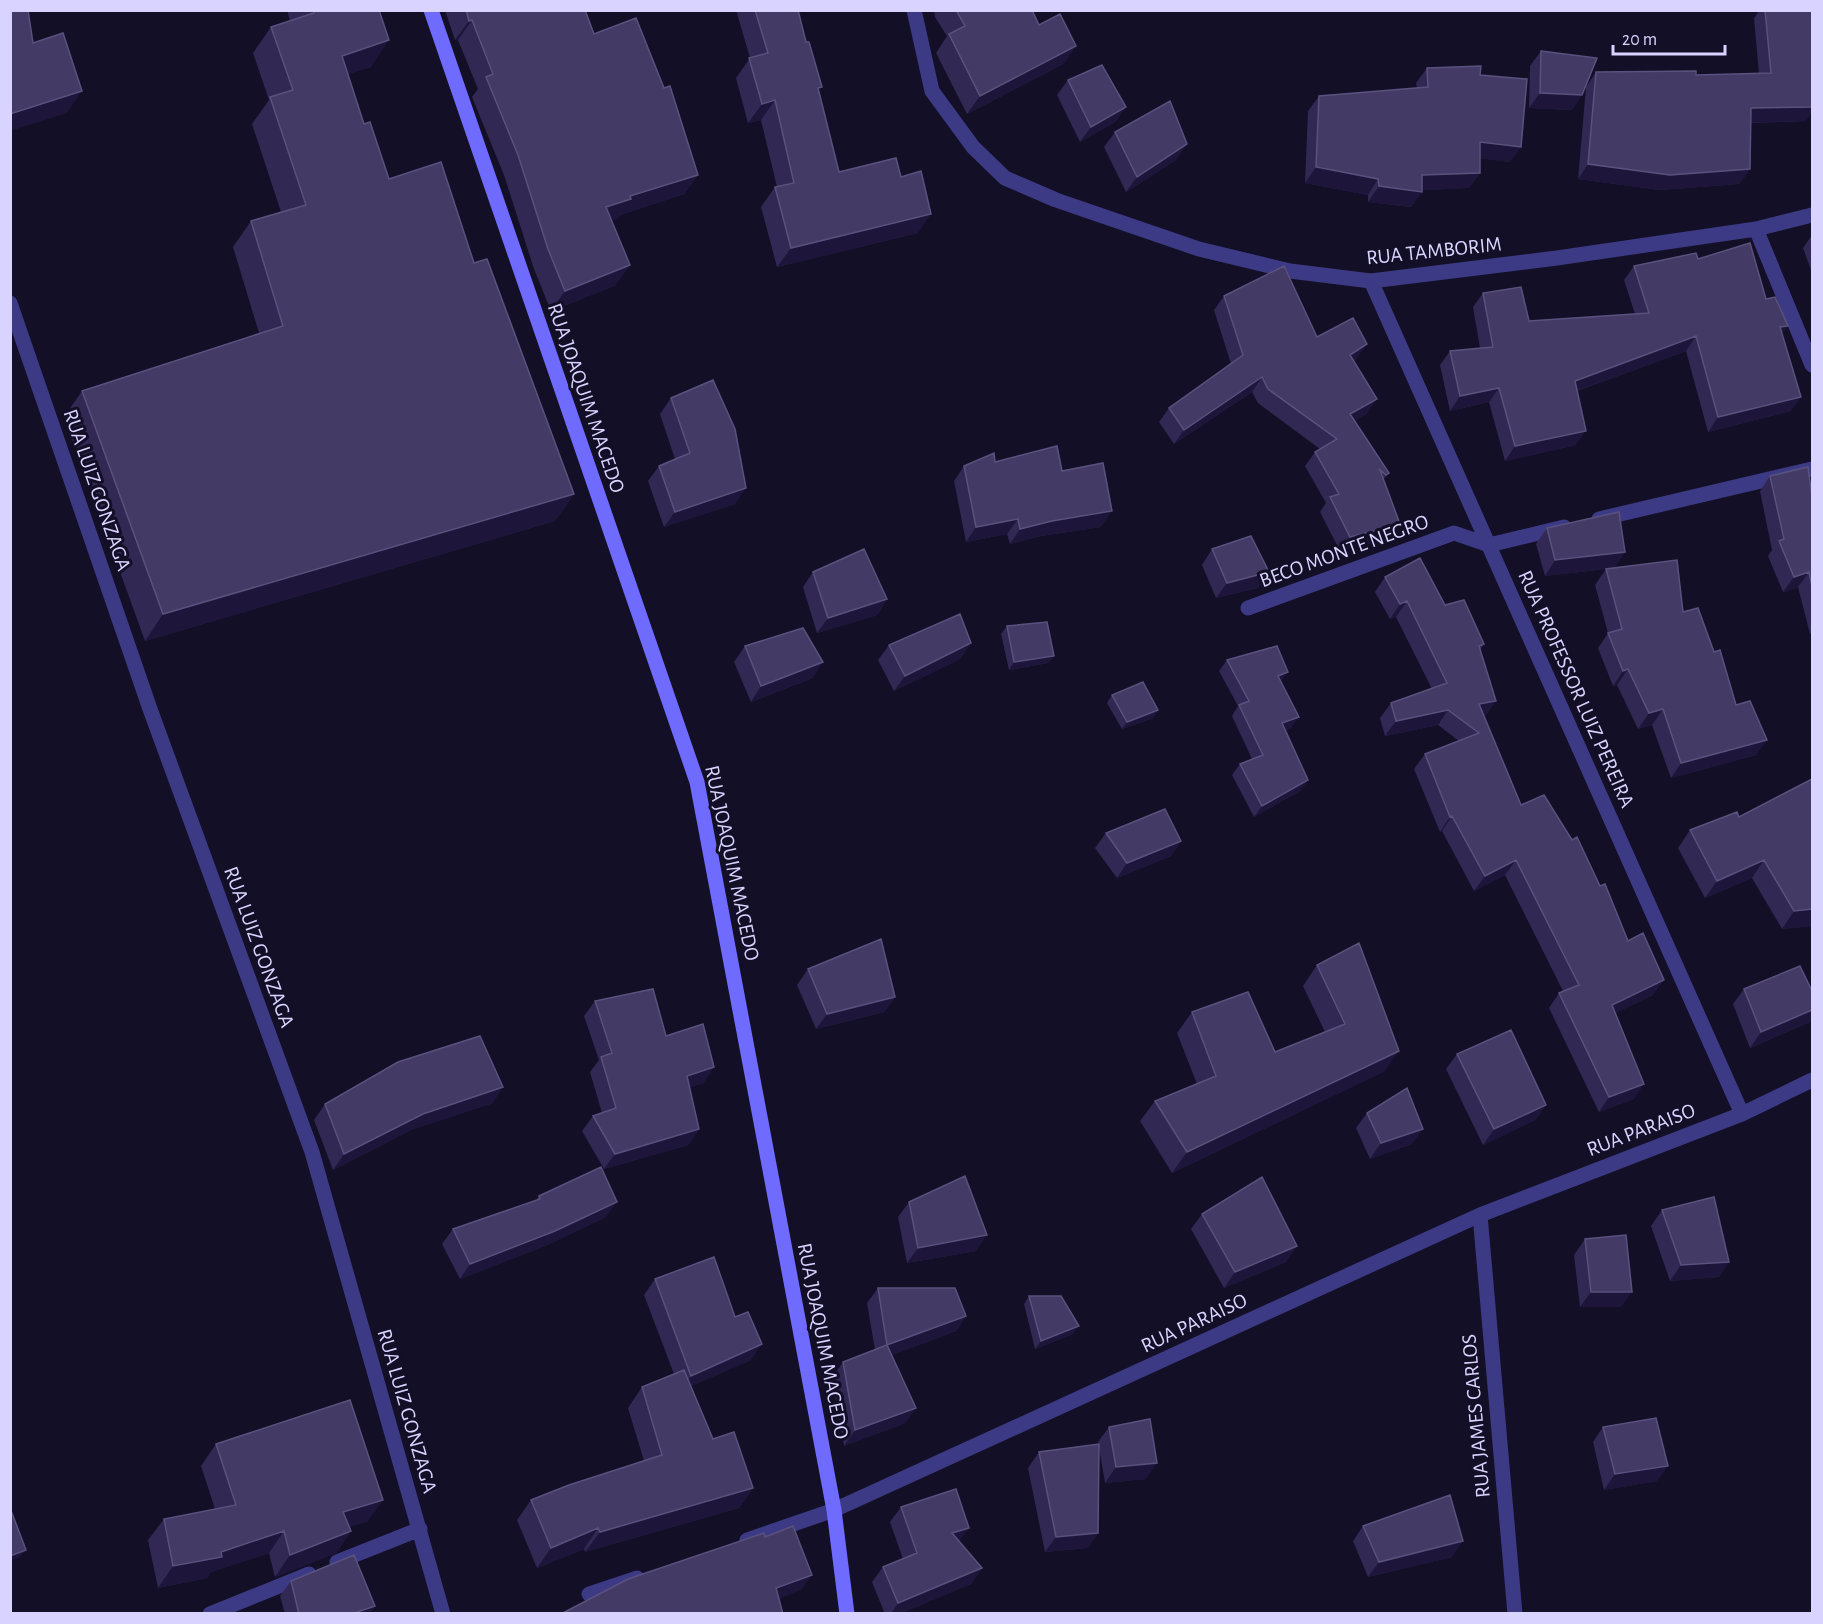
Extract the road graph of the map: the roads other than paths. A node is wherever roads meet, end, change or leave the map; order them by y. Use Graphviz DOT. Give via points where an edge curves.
graph roads {
  1 [pos="431,10"];
  2 [pos="914,10"];
  3 [pos="1812,215"];
  4 [pos="1756,229"];
  5 [pos="1371,281"];
  6 [pos="12,310"];
  7 [pos="1812,365"];
  8 [pos="1812,469"];
  9 [pos="1490,545"];
  10 [pos="1248,608"];
  11 [pos="1812,1080"];
  12 [pos="1742,1114"];
  13 [pos="1480,1215"];
  14 [pos="834,1510"];
  15 [pos="420,1528"];
  16 [pos="734,1544"];
  17 [pos="656,1571"];
  18 [pos="590,1594"];
  19 [pos="210,1614"];
  20 [pos="442,1614"];
  21 [pos="847,1614"];
  22 [pos="1515,1614"];
  1 -- 14 [label="street, RUA JOAQUIM MACEDO" via="697,782"];
  2 -- 5 [label="street, RUA TAMBORIM" via="932,91 973,147 1005,178 1056,200 1199,249 1290,271"];
  3 -- 4 [label="street, RUA TAMBORIM"];
  4 -- 5 [label="street, RUA TAMBORIM"];
  4 -- 7 [label="street"];
  5 -- 9 [label="street, RUA PROFESSOR LUIZ PEREIRA"];
  6 -- 15 [label="street, RUA LUIZ GONZAGA" via="150,709 312,1152"];
  8 -- 9 [label="street"];
  9 -- 10 [label="street, BECO MONTE NEGRO" via="1454,533"];
  9 -- 12 [label="street, RUA PROFESSOR LUIZ PEREIRA"];
  11 -- 12 [label="street, RUA PARAISO"];
  12 -- 13 [label="street, RUA PARAISO"];
  13 -- 14 [label="street, RUA PARAISO"];
  13 -- 22 [label="street, RUA JAMES CARLOS"];
  14 -- 16 [label="street, RUA PARAISO"];
  14 -- 21 [label="street, RUA JOAQUIM MACEDO"];
  15 -- 19 [label="street"];
  15 -- 20 [label="street, RUA LUIZ GONZAGA"];
  17 -- 18 [label="street"];
}
